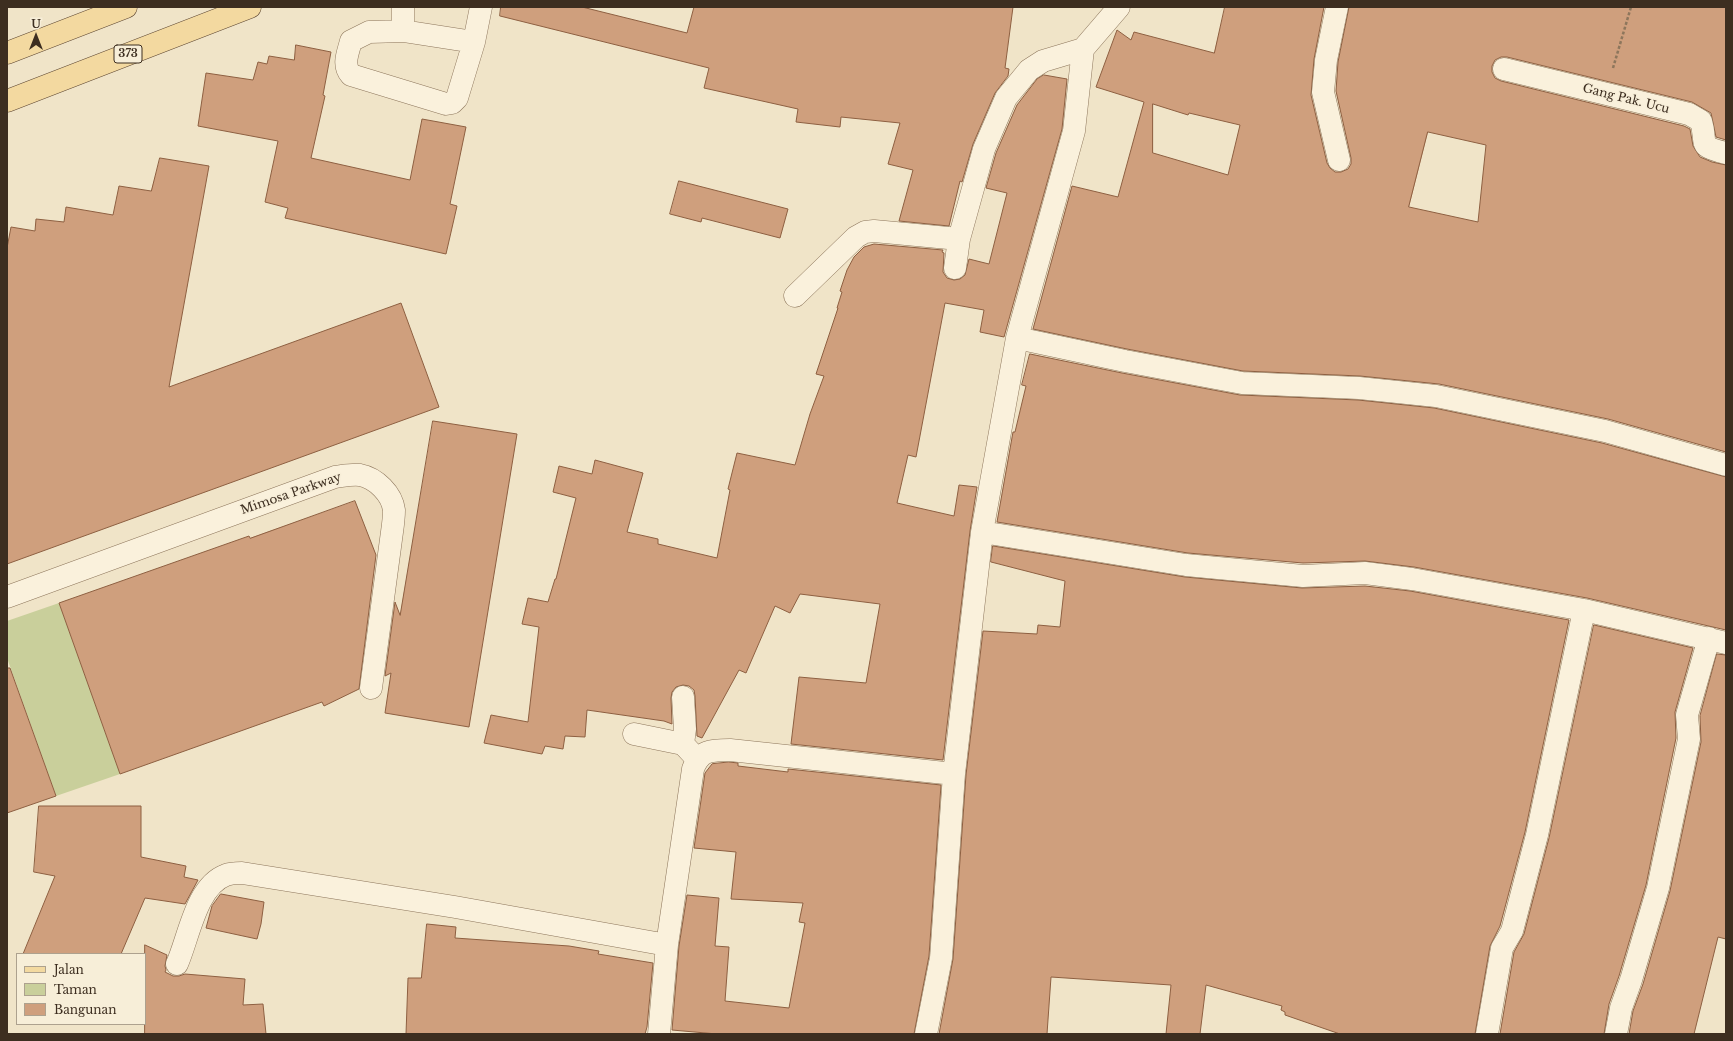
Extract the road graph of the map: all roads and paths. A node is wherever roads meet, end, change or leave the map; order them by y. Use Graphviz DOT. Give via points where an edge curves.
graph roads {
  1 [pos="126,7"];
  2 [pos="250,7"];
  3 [pos="403,7"];
  4 [pos="481,7"];
  5 [pos="1119,7"];
  6 [pos="1337,7"];
  7 [pos="1631,7"];
  8 [pos="403,31"];
  9 [pos="474,42"];
  10 [pos="1083,49"];
  11 [pos="7,53"];
  12 [pos="1504,68"];
  13 [pos="1605,93"];
  14 [pos="7,101"];
  15 [pos="1726,153"];
  16 [pos="1339,160"];
  17 [pos="959,239"];
  18 [pos="955,268"];
  19 [pos="795,296"];
  20 [pos="1017,338"];
  21 [pos="1726,465"];
  22 [pos="982,532"];
  23 [pos="7,596"];
  24 [pos="1584,610"];
  25 [pos="1717,640"];
  26 [pos="371,688"];
  27 [pos="683,697"];
  28 [pos="634,734"];
  29 [pos="690,752"];
  30 [pos="954,774"];
  31 [pos="667,945"];
  32 [pos="177,964"];
  33 [pos="658,1034"];
  34 [pos="926,1034"];
  35 [pos="1487,1034"];
  36 [pos="1616,1034"];
  1 -- 11 [label="main road"];
  2 -- 14 [label="main road, 373"];
  3 -- 8 [label="street"];
  4 -- 9 [label="street"];
  5 -- 10 [label="street"];
  6 -- 16 [label="street" via="1326,60 1323,92"];
  7 -- 13 [label="path"];
  8 -- 9 [label="street"];
  8 -- 9 [label="street" via="369,32 351,41 345,64 346,70 358,78 446,104 452,103 457,98"];
  10 -- 17 [label="street" via="1043,61 1029,70 1006,98 984,149"];
  10 -- 20 [label="street" via="1074,131"];
  12 -- 13 [label="street, Gang Pak. Ucu"];
  13 -- 15 [label="street, Gang Pak. Ucu" via="1689,114 1701,121 1703,141 1708,148"];
  17 -- 18 [label="street"];
  17 -- 19 [label="street" via="865,232 856,237"];
  20 -- 21 [label="street" via="1242,383 1359,388 1436,396 1605,431"];
  20 -- 22 [label="street"];
  22 -- 24 [label="street" via="1186,565 1303,576 1365,573 1412,579"];
  22 -- 30 [label="street"];
  23 -- 26 [label="street, Mimosa Parkway" via="335,477 360,475 383,488 393,508 394,519"];
  24 -- 25 [label="street"];
  24 -- 35 [label="street" via="1537,835 1512,931 1502,948"];
  25 -- 36 [label="street" via="1687,715 1690,740 1658,888 1621,1008"];
  27 -- 29 [label="street" via="685,729"];
  28 -- 29 [label="street"];
  29 -- 30 [label="street" via="730,750"];
  29 -- 31 [label="street" via="692,770"];
  30 -- 34 [label="street" via="941,958"];
  31 -- 32 [label="street" via="242,873 227,874 217,880 201,897"];
  31 -- 33 [label="street"];
}
